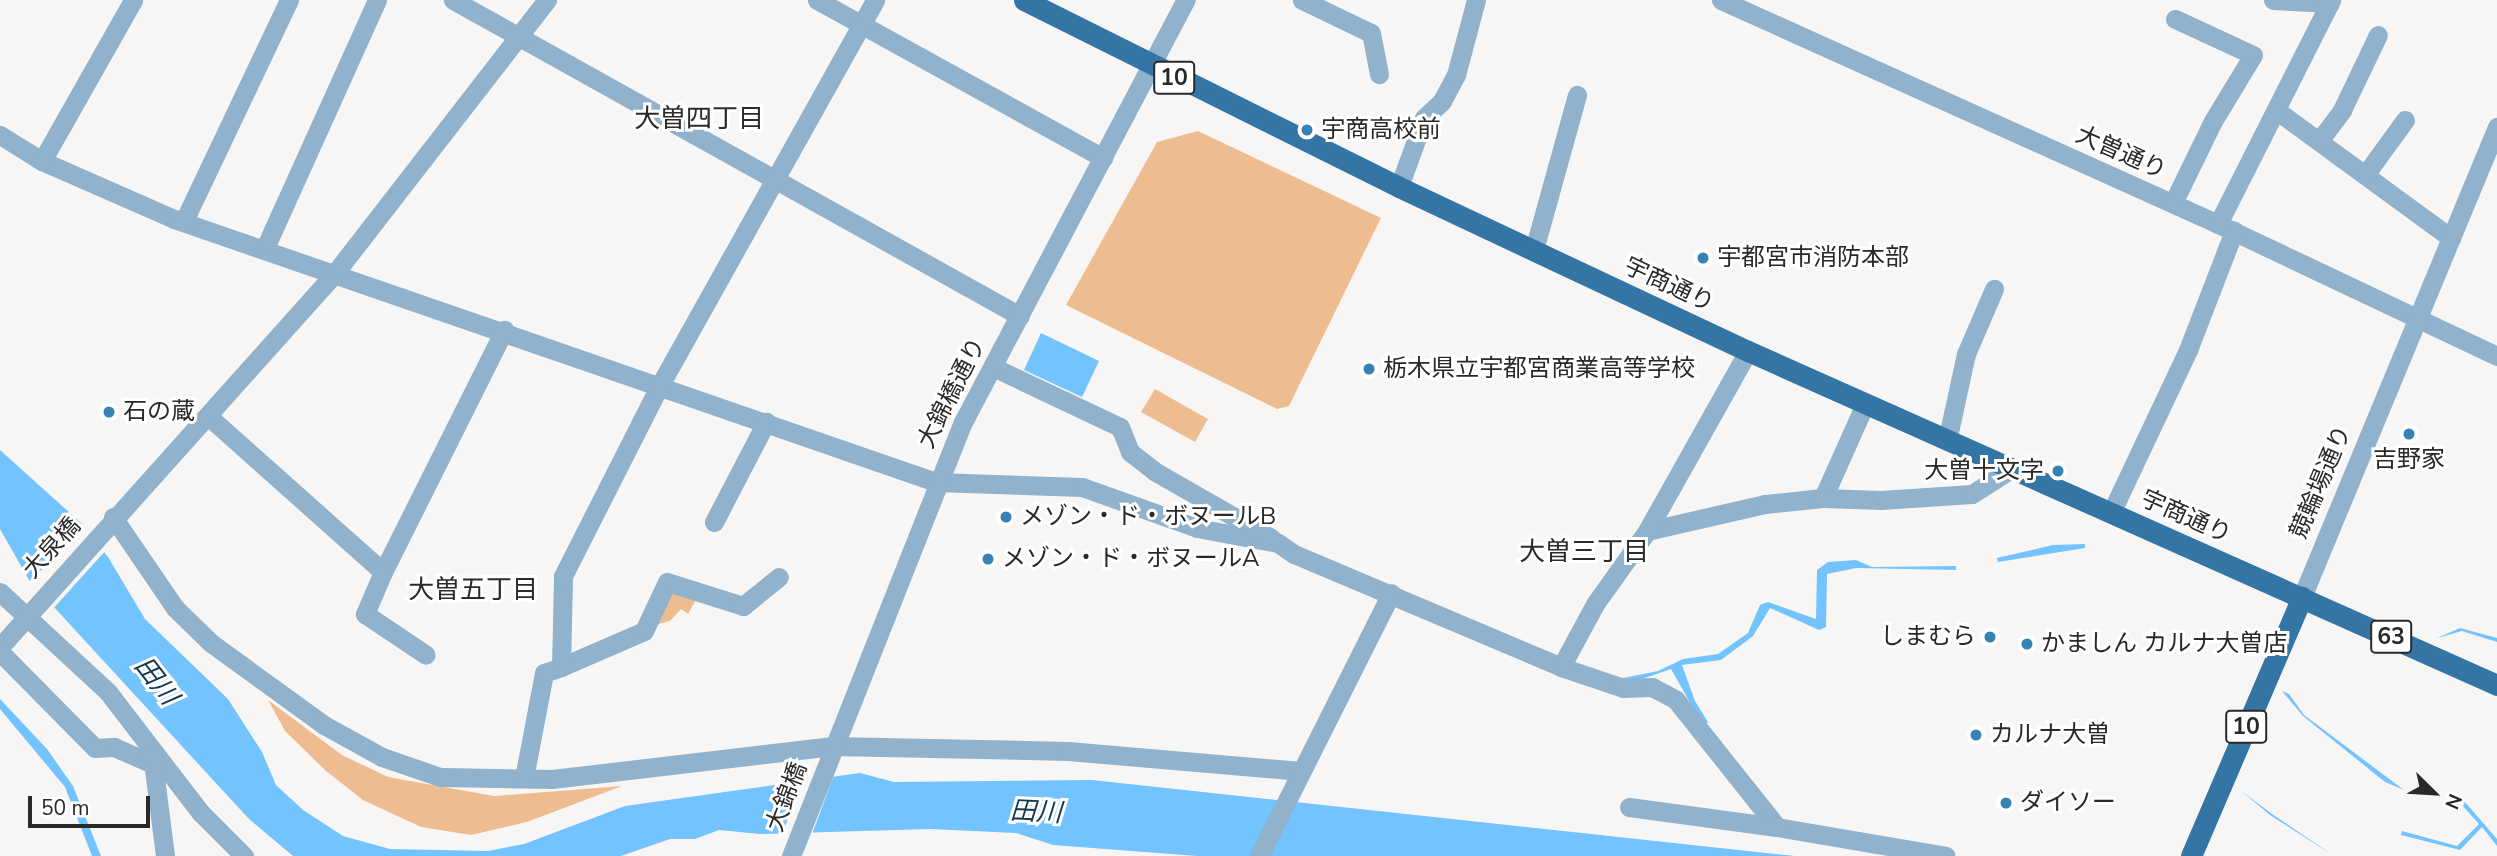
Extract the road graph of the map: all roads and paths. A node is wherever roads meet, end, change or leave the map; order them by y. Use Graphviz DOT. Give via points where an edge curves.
graph roads {
  1 [pos="133,0"];
  2 [pos="289,0"];
  3 [pos="377,0"];
  4 [pos="453,0"];
  5 [pos="547,0"];
  6 [pos="817,0"];
  7 [pos="875,0"];
  8 [pos="1024,0"];
  9 [pos="1186,0"];
  10 [pos="1302,0"];
  11 [pos="1476,0"];
  12 [pos="1721,0"];
  13 [pos="2273,0"];
  14 [pos="2330,2"];
  15 [pos="2175,19"];
  16 [pos="861,25"];
  17 [pos="2378,35"];
  18 [pos="520,36"];
  19 [pos="1151,67"];
  20 [pos="1379,74"];
  21 [pos="1577,95"];
  22 [pos="2276,110"];
  23 [pos="2405,120"];
  24 [pos="2497,127"];
  25 [pos="0,135"];
  26 [pos="2319,141"];
  27 [pos="1103,158"];
  28 [pos="42,161"];
  29 [pos="2365,175"];
  30 [pos="776,178"];
  31 [pos="1399,187"];
  32 [pos="2173,204"];
  33 [pos="184,221"];
  34 [pos="2226,228"];
  35 [pos="2451,239"];
  36 [pos="265,248"];
  37 [pos="1534,250"];
  38 [pos="335,273"];
  39 [pos="1994,289"];
  40 [pos="1020,316"];
  41 [pos="2418,318"];
  42 [pos="504,330"];
  43 [pos="1748,351"];
  44 [pos="2497,356"];
  45 [pos="993,367"];
  46 [pos="660,385"];
  47 [pos="1865,404"];
  48 [pos="208,416"];
  49 [pos="766,422"];
  50 [pos="1947,440"];
  51 [pos="2011,469"];
  52 [pos="936,482"];
  53 [pos="1823,498"];
  54 [pos="2111,513"];
  55 [pos="110,520"];
  56 [pos="714,522"];
  57 [pos="1647,531"];
  58 [pos="1278,543"];
  59 [pos="383,572"];
  60 [pos="779,577"];
  61 [pos="0,592"];
  62 [pos="1391,593"];
  63 [pos="2302,597"];
  64 [pos="30,611"];
  65 [pos="0,649"];
  66 [pos="426,655"];
  67 [pos="561,667"];
  68 [pos="1561,667"];
  69 [pos="2497,685"];
  70 [pos="831,751"];
  71 [pos="152,758"];
  72 [pos="524,778"];
  73 [pos="1298,778"];
  74 [pos="1629,807"];
  75 [pos="1777,827"];
  76 [pos="165,856"];
  77 [pos="244,856"];
  78 [pos="791,856"];
  79 [pos="1259,856"];
  80 [pos="1946,856"];
  81 [pos="2191,856"];
  1 -- 28 [label="street"];
  2 -- 33 [label="street"];
  3 -- 36 [label="street"];
  4 -- 18 [label="street"];
  5 -- 18 [label="street, 大泉橋"];
  6 -- 16 [label="street"];
  7 -- 16 [label="street"];
  8 -- 19 [label="main road, 宇商通り / 10"];
  9 -- 19 [label="street, 大錦橋通り"];
  10 -- 20 [label="street" via="1371,33"];
  11 -- 31 [label="street" via="1456,75 1442,101 1424,118"];
  12 -- 32 [label="street, 大曽通り"];
  13 -- 14 [label="street"];
  14 -- 22 [label="street"];
  15 -- 32 [label="street" via="2253,55 2213,121"];
  16 -- 27 [label="street"];
  16 -- 30 [label="street"];
  17 -- 26 [label="street" via="2342,110"];
  18 -- 30 [label="street"];
  18 -- 38 [label="street, 大泉橋"];
  19 -- 27 [label="street, 大錦橋通り"];
  19 -- 31 [label="main road, 宇商通り / 10"];
  21 -- 37 [label="street"];
  22 -- 26 [label="street"];
  22 -- 34 [label="street"];
  23 -- 29 [label="street"];
  24 -- 35 [label="street, 競輪場通り"];
  25 -- 28 [label="street"];
  26 -- 29 [label="street"];
  27 -- 40 [label="street, 大錦橋通り"];
  28 -- 33 [label="street"];
  29 -- 35 [label="street"];
  30 -- 40 [label="street"];
  30 -- 46 [label="street"];
  31 -- 37 [label="main road, 宇商通り / 10"];
  32 -- 34 [label="street, 大曽通り"];
  33 -- 36 [label="street"];
  34 -- 41 [label="street, 大曽通り"];
  34 -- 54 [label="street" via="2188,350"];
  35 -- 41 [label="street, 競輪場通り"];
  36 -- 38 [label="street"];
  37 -- 43 [label="main road, 宇商通り / 10"];
  38 -- 42 [label="street"];
  38 -- 48 [label="street, 大泉橋"];
  39 -- 50 [label="street" via="1966,355"];
  40 -- 45 [label="street, 大錦橋通り"];
  41 -- 44 [label="street, 大曽通り"];
  41 -- 63 [label="street, 競輪場通り"];
  42 -- 46 [label="street"];
  42 -- 59 [label="street"];
  43 -- 47 [label="main road, 宇商通り / 10"];
  43 -- 57 [label="street"];
  45 -- 52 [label="street, 大錦橋通り"];
  45 -- 58 [label="street" via="1120,427 1130,452 1154,471"];
  46 -- 49 [label="street"];
  46 -- 67 [label="street" via="563,576"];
  47 -- 50 [label="main road, 宇商通り / 10"];
  47 -- 53 [label="street"];
  48 -- 55 [label="street, 大泉橋"];
  48 -- 59 [label="street"];
  49 -- 52 [label="street"];
  49 -- 56 [label="street"];
  50 -- 51 [label="main road, 宇商通り / 10"];
  51 -- 53 [label="street" via="1972,494 1881,500"];
  51 -- 54 [label="main road, 宇商通り / 10"];
  52 -- 58 [label="street" via="1082,487 1197,528"];
  52 -- 70 [label="street, 大錦橋通り"];
  53 -- 57 [label="street" via="1765,504"];
  54 -- 63 [label="main road, 宇商通り / 10"];
  55 -- 64 [label="street, 大泉橋"];
  55 -- 72 [label="street" via="175,608 211,643 324,725 382,757 440,776"];
  57 -- 68 [label="street" via="1595,604"];
  58 -- 62 [label="street" via="1294,554"];
  59 -- 66 [label="street" via="365,614"];
  60 -- 67 [label="street" via="743,606 667,582 644,631"];
  61 -- 64 [label="street"];
  62 -- 68 [label="street"];
  62 -- 73 [label="street"];
  63 -- 69 [label="main road, 63"];
  63 -- 81 [label="main road, 競輪場通り / 10"];
  64 -- 65 [label="street, 大泉橋"];
  64 -- 71 [label="street" via="108,692"];
  65 -- 71 [label="street" via="95,748 114,747"];
  67 -- 72 [label="street" via="544,673"];
  68 -- 75 [label="street" via="1623,688 1652,687 1676,700"];
  70 -- 72 [label="street"];
  70 -- 73 [label="street" via="1068,751"];
  70 -- 78 [label="street, 大錦橋"];
  71 -- 76 [label="street"];
  71 -- 77 [label="street"];
  73 -- 79 [label="street"];
  74 -- 75 [label="street"];
  75 -- 80 [label="street"];
}
